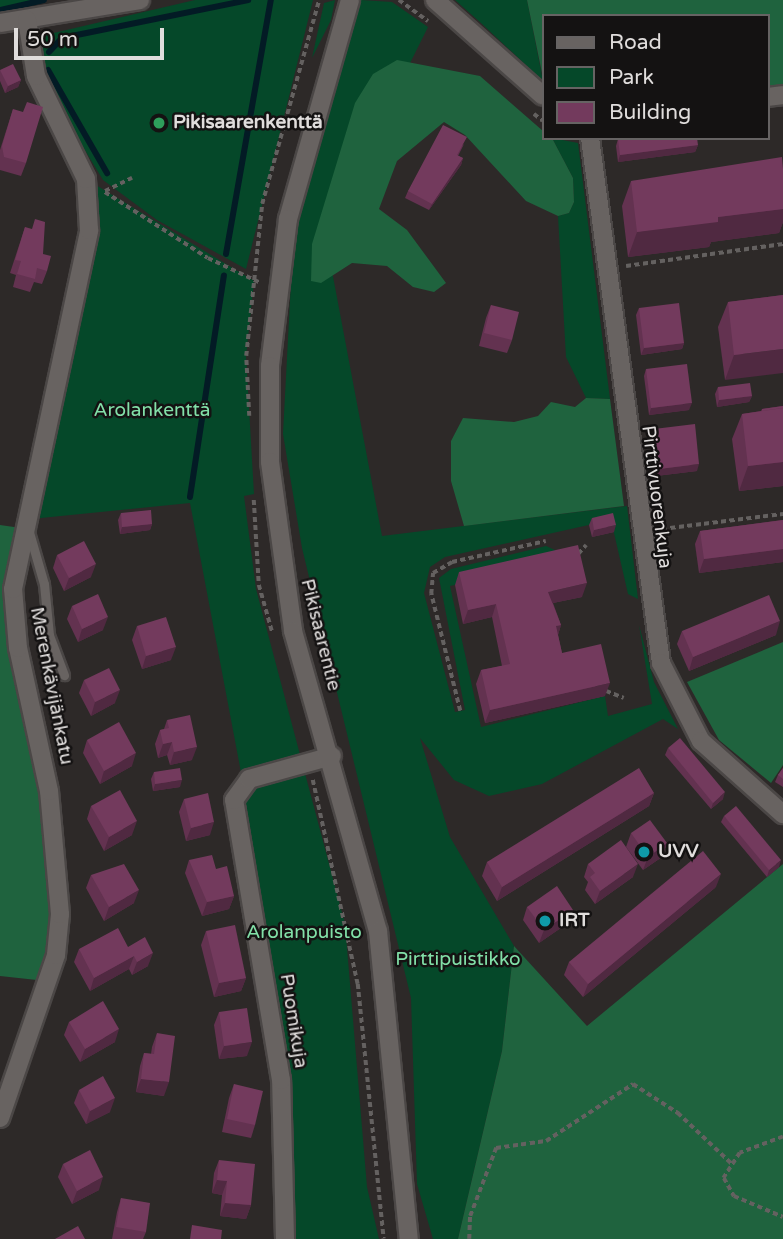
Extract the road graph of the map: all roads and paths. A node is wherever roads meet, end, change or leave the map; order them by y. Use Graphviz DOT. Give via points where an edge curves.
graph roads {
  1 [pos="139,0"];
  2 [pos="350,0"];
  3 [pos="435,0"];
  4 [pos="59,8"];
  5 [pos="27,20"];
  6 [pos="0,23"];
  7 [pos="542,95"];
  8 [pos="590,140"];
  9 [pos="132,178"];
  10 [pos="86,179"];
  11 [pos="105,191"];
  12 [pos="783,244"];
  13 [pos="606,268"];
  14 [pos="277,288"];
  15 [pos="783,514"];
  16 [pos="29,529"];
  17 [pos="639,532"];
  18 [pos="546,541"];
  19 [pos="586,545"];
  20 [pos="577,566"];
  21 [pos="64,675"];
  22 [pos="604,683"];
  23 [pos="624,698"];
  24 [pos="460,711"];
  25 [pos="332,756"];
  26 [pos="783,814"];
  27 [pos="0,1118"];
  28 [pos="783,1136"];
  29 [pos="732,1164"];
  30 [pos="783,1217"];
  31 [pos="285,1239"];
  32 [pos="409,1239"];
  33 [pos="470,1239"];
  1 -- 4 [label="street"];
  2 -- 14 [label="street, Pikisaarentie" via="309,129"];
  3 -- 7 [label="street"];
  4 -- 5 [label="street"];
  5 -- 6 [label="street"];
  5 -- 10 [label="street, Merenkävijänkatu" via="36,76"];
  8 -- 13 [label="street, Pirttivuorenkuja"];
  9 -- 11 [label="path"];
  10 -- 11 [label="path"];
  10 -- 16 [label="street, Merenkävijänkatu" via="89,230 77,311"];
  11 -- 14 [label="path" via="208,258"];
  12 -- 13 [label="path"];
  13 -- 17 [label="street, Pirttivuorenkuja"];
  14 -- 25 [label="street, Pikisaarentie" via="270,366 274,518 293,631"];
  15 -- 17 [label="path"];
  16 -- 21 [label="lane" via="44,584 48,635"];
  16 -- 27 [label="street, Merenkävijänkatu" via="13,612 49,791 60,914 56,955"];
  17 -- 26 [label="street, Pirttivuorenkuja" via="655,639 678,704 717,759"];
  18 -- 24 [label="path" via="452,562 433,573 431,594"];
  19 -- 20 [label="path" via="575,557"];
  22 -- 23 [label="path" via="607,696"];
  25 -- 31 [label="street, Puomikuja" via="249,779 234,800 282,1080"];
  25 -- 32 [label="street, Pikisaarentie" via="378,930"];
  28 -- 29 [label="path" via="740,1153"];
  29 -- 30 [label="path" via="724,1178 734,1196"];
  29 -- 33 [label="path" via="678,1113 633,1084 546,1141 496,1148 470,1216"];
}
